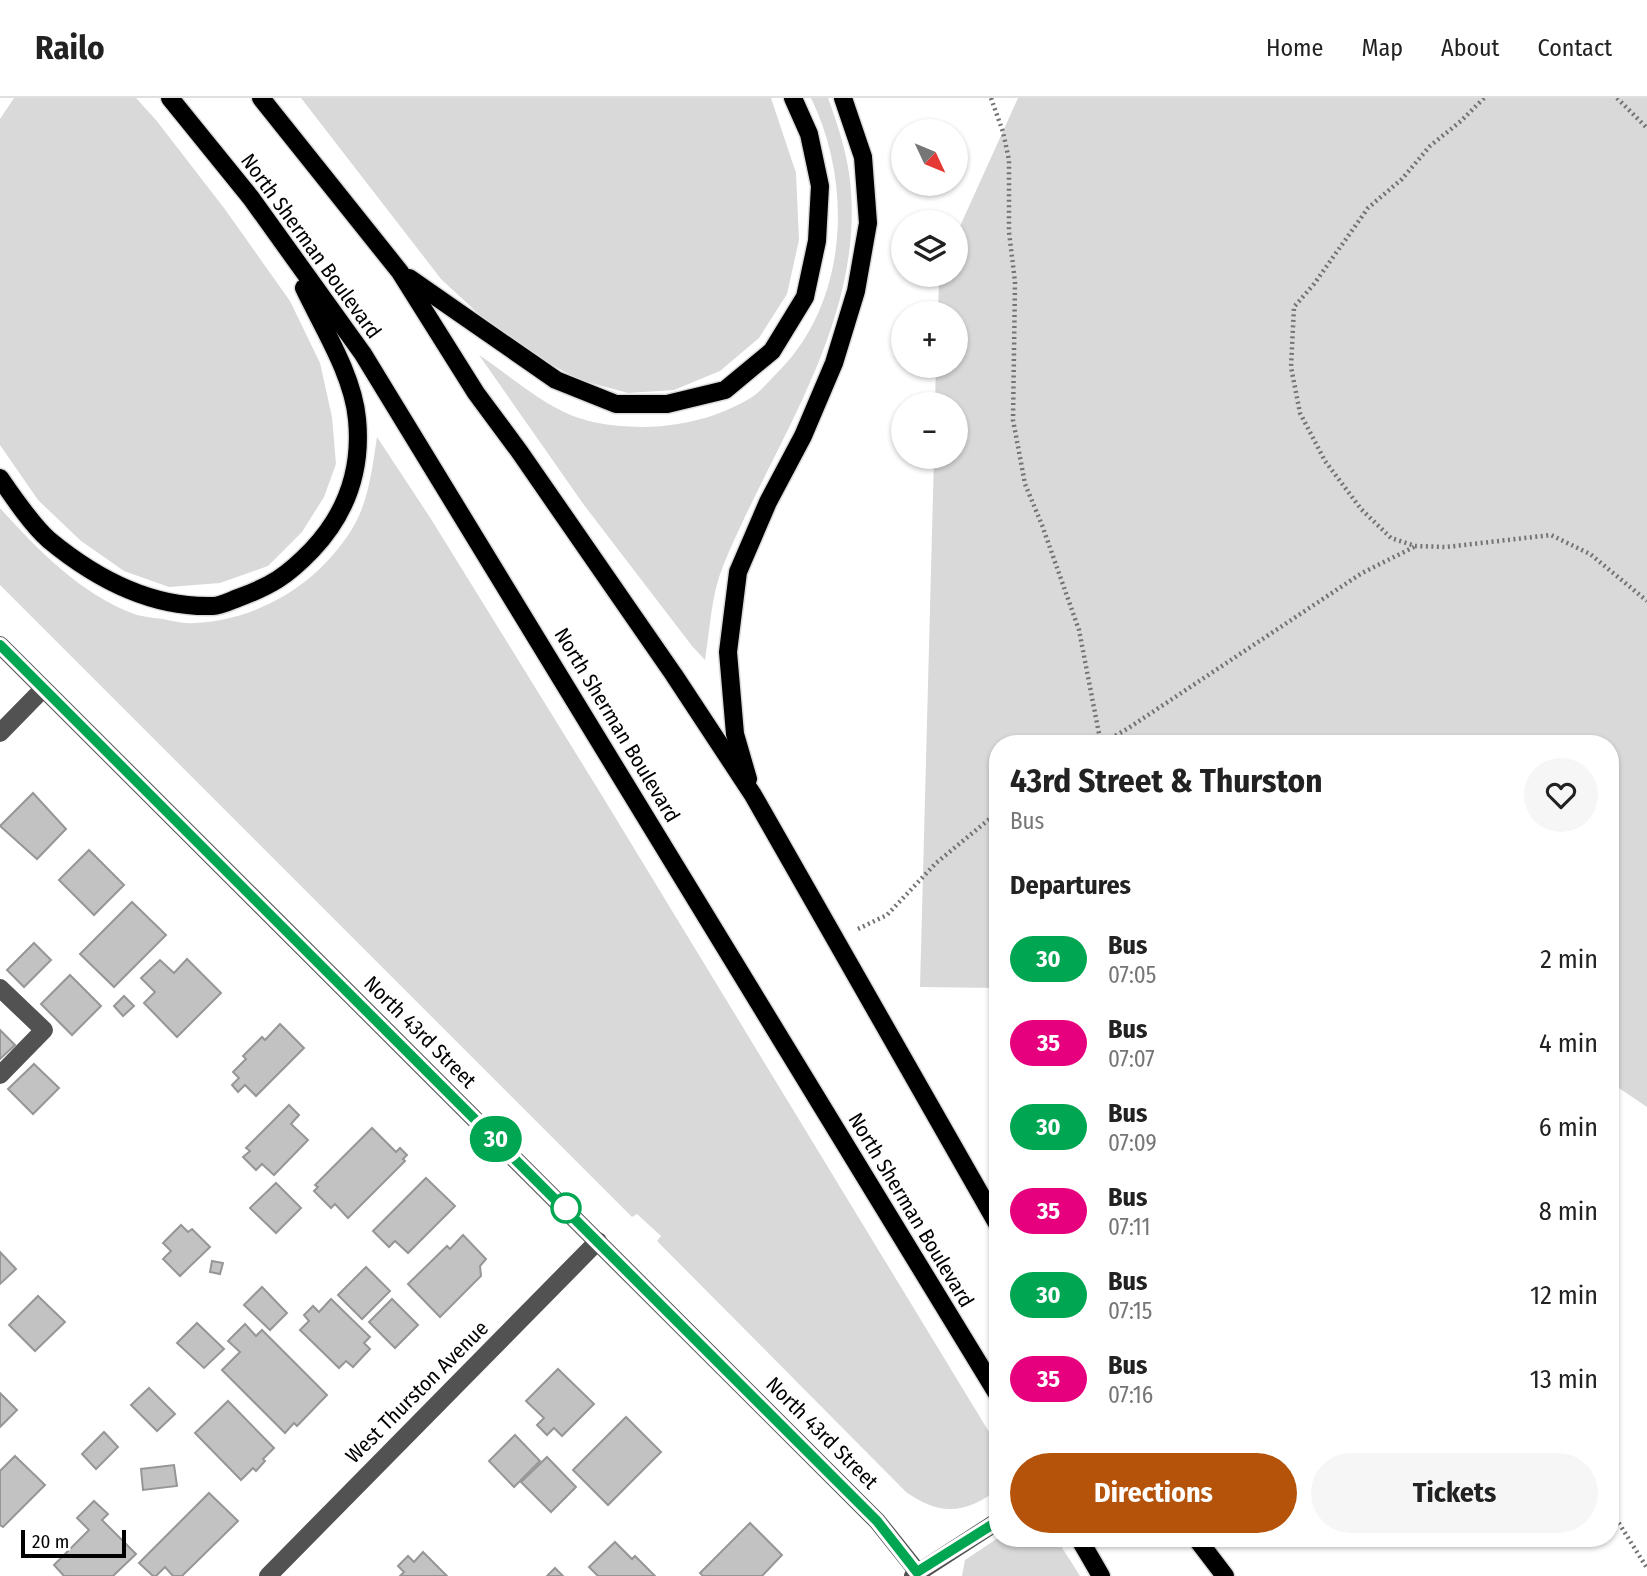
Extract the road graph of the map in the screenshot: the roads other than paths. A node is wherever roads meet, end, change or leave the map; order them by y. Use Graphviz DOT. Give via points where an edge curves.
graph roads {
  1 [pos="170,98"];
  2 [pos="261,98"];
  3 [pos="793,98"];
  4 [pos="843,98"];
  5 [pos="284,247"];
  6 [pos="400,272"];
  7 [pos="0,478"];
  8 [pos="0,645"];
  9 [pos="43,689"];
  10 [pos="0,733"];
  11 [pos="753,796"];
  12 [pos="0,988"];
  13 [pos="0,1075"];
  14 [pos="989,1209"];
  15 [pos="598,1241"];
  16 [pos="989,1380"];
  17 [pos="989,1527"];
  18 [pos="1084,1547"];
  19 [pos="1203,1547"];
  20 [pos="917,1575"];
  21 [pos="268,1576"];
  22 [pos="1101,1576"];
  23 [pos="1225,1576"];
  1 -- 5 [label="main road, North Sherman Boulevard" via="251,198"];
  2 -- 6 [label="main road"];
  3 -- 6 [label="main road" via="809,134 820,186 817,241 805,297 772,352 725,390 667,404 617,404 556,380"];
  4 -- 11 [label="main road" via="863,157 868,223 856,291 834,363 738,572 728,652 736,734"];
  5 -- 7 [label="main road" via="352,389 357,420 358,452 338,520 296,566 270,586 215,607 159,601 101,576 48,538"];
  5 -- 16 [label="main road, North Sherman Boulevard" via="363,354"];
  6 -- 11 [label="main road" via="476,393"];
  8 -- 9 [label="street, North 43rd Street"];
  9 -- 10 [label="street"];
  9 -- 15 [label="street, North 43rd Street"];
  11 -- 14 [label="main road"];
  12 -- 13 [label="street" via="44,1030"];
  15 -- 20 [label="street, North 43rd Street" via="877,1521"];
  15 -- 21 [label="street, West Thurston Avenue"];
  17 -- 20 [label="street"];
  18 -- 22 [label="main road"];
  19 -- 23 [label="main road"];
}
